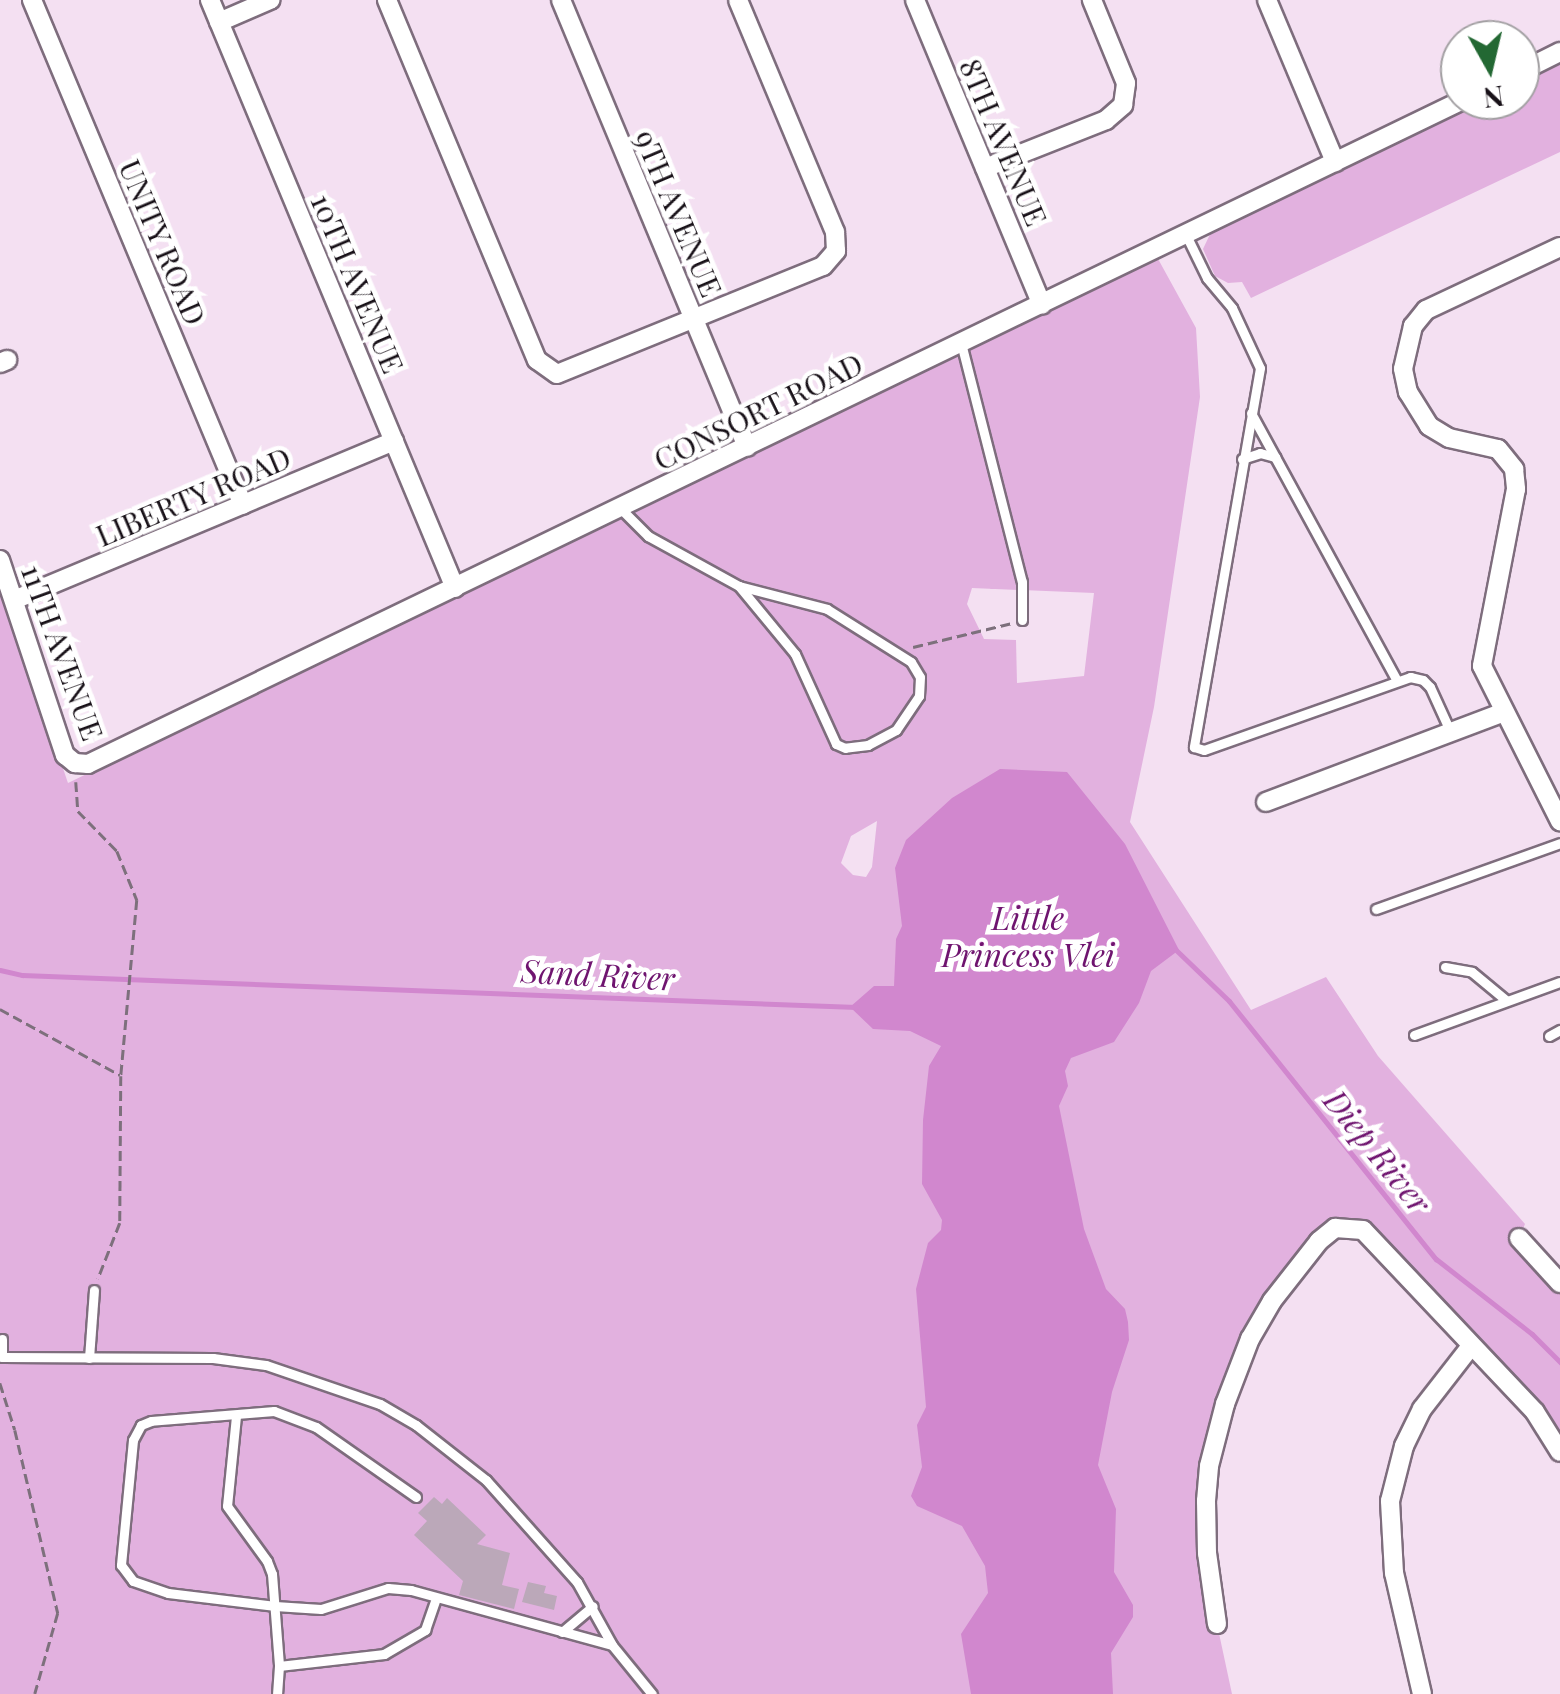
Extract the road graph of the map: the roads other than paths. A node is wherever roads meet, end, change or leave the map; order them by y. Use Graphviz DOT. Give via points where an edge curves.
graph roads {
  1 [pos="32,0"];
  2 [pos="210,0"];
  3 [pos="270,0"];
  4 [pos="387,0"];
  5 [pos="561,0"];
  6 [pos="738,0"];
  7 [pos="915,0"];
  8 [pos="1092,0"];
  9 [pos="1267,0"];
  10 [pos="219,22"];
  11 [pos="1440,111"];
  12 [pos="1334,162"];
  13 [pos="985,168"];
  14 [pos="1186,235"];
  15 [pos="1560,247"];
  16 [pos="1042,304"];
  17 [pos="693,318"];
  18 [pos="961,343"];
  19 [pos="1250,412"];
  20 [pos="394,442"];
  21 [pos="748,446"];
  22 [pos="1275,457"];
  23 [pos="1242,458"];
  24 [pos="243,504"];
  25 [pos="620,508"];
  26 [pos="0,560"];
  27 [pos="738,586"];
  28 [pos="454,588"];
  29 [pos="14,600"];
  30 [pos="1022,620"];
  31 [pos="1396,679"];
  32 [pos="1502,713"];
  33 [pos="1451,733"];
  34 [pos="75,763"];
  35 [pos="1554,796"];
  36 [pos="1266,802"];
  37 [pos="1560,821"];
  38 [pos="1560,844"];
  39 [pos="1376,910"];
  40 [pos="1445,967"];
  41 [pos="1560,982"];
  42 [pos="1508,1001"];
  43 [pos="1560,1030"];
  44 [pos="1414,1036"];
  45 [pos="1549,1036"];
  46 [pos="1518,1238"];
  47 [pos="1560,1283"];
  48 [pos="94,1290"];
  49 [pos="2,1339"];
  50 [pos="1471,1346"];
  51 [pos="1,1357"];
  52 [pos="89,1358"];
  53 [pos="236,1416"];
  54 [pos="1560,1452"];
  55 [pos="416,1497"];
  56 [pos="436,1598"];
  57 [pos="275,1606"];
  58 [pos="592,1606"];
  59 [pos="1217,1624"];
  60 [pos="562,1632"];
  61 [pos="612,1645"];
  62 [pos="279,1666"];
  63 [pos="276,1694"];
  64 [pos="652,1694"];
  65 [pos="1422,1694"];
  1 -- 24 [label="street, UNITY ROAD"];
  2 -- 10 [label="street, 10TH AVENUE"];
  3 -- 10 [label="street"];
  4 -- 17 [label="street" via="540,364 564,374"];
  5 -- 17 [label="street, 9TH AVENUE"];
  6 -- 17 [label="street" via="837,247 823,266"];
  7 -- 13 [label="street, 8TH AVENUE"];
  8 -- 13 [label="street" via="1126,83 1123,105 1106,120"];
  9 -- 12 [label="street"];
  10 -- 20 [label="street, 10TH AVENUE"];
  11 -- 12 [label="street, CONSORT ROAD"];
  12 -- 14 [label="street, CONSORT ROAD"];
  13 -- 16 [label="street, 8TH AVENUE"];
  14 -- 16 [label="street, CONSORT ROAD"];
  14 -- 19 [label="lane" via="1258,365"];
  15 -- 32 [label="street" via="1426,310 1404,356 1404,381 1428,426 1498,449 1514,469 1516,489 1482,662"];
  16 -- 18 [label="street, CONSORT ROAD"];
  17 -- 21 [label="street, 9TH AVENUE"];
  18 -- 21 [label="street, CONSORT ROAD"];
  18 -- 30 [label="lane" via="1022,582"];
  19 -- 22 [label="lane"];
  19 -- 23 [label="lane"];
  20 -- 24 [label="street, LIBERTY ROAD"];
  20 -- 28 [label="street, 10TH AVENUE"];
  21 -- 25 [label="street, CONSORT ROAD"];
  22 -- 23 [label="lane"];
  22 -- 31 [label="lane"];
  23 -- 31 [label="lane" via="1194,747 1204,750"];
  24 -- 29 [label="street, LIBERTY ROAD"];
  25 -- 27 [label="lane" via="648,536"];
  25 -- 28 [label="street, CONSORT ROAD"];
  26 -- 29 [label="street, 11TH AVENUE"];
  27 -- 27 [label="lane" via="827,609 897,651 920,676 914,706 888,737 838,746 795,654"];
  28 -- 34 [label="street, CONSORT ROAD" via="93,762"];
  29 -- 34 [label="street, 11TH AVENUE" via="65,754"];
  31 -- 33 [label="lane" via="1423,680"];
  32 -- 33 [label="street"];
  32 -- 35 [label="street"];
  33 -- 36 [label="street"];
  35 -- 37 [label="street"];
  38 -- 39 [label="lane"];
  40 -- 42 [label="lane" via="1472,972"];
  41 -- 42 [label="lane"];
  42 -- 44 [label="lane"];
  43 -- 45 [label="lane"];
  46 -- 47 [label="street"];
  48 -- 52 [label="lane"];
  49 -- 51 [label="lane"];
  50 -- 54 [label="street" via="1534,1412"];
  50 -- 59 [label="street" via="1363,1230 1345,1226 1320,1241 1250,1339 1225,1404 1206,1501"];
  50 -- 65 [label="street" via="1422,1409 1390,1501 1394,1573"];
  51 -- 52 [label="lane"];
  52 -- 58 [label="lane" via="266,1365 380,1404 486,1480"];
  53 -- 55 [label="lane" via="274,1410 316,1427"];
  53 -- 57 [label="lane" via="227,1506 267,1560"];
  53 -- 57 [label="lane" via="141,1425 133,1440 121,1565 133,1581 168,1594"];
  56 -- 57 [label="lane" via="388,1588 321,1609"];
  56 -- 60 [label="lane"];
  56 -- 62 [label="lane" via="424,1630 384,1654"];
  57 -- 62 [label="lane"];
  58 -- 60 [label="lane"];
  58 -- 61 [label="lane"];
  60 -- 61 [label="lane"];
  61 -- 64 [label="lane"];
  62 -- 63 [label="lane"];
}
